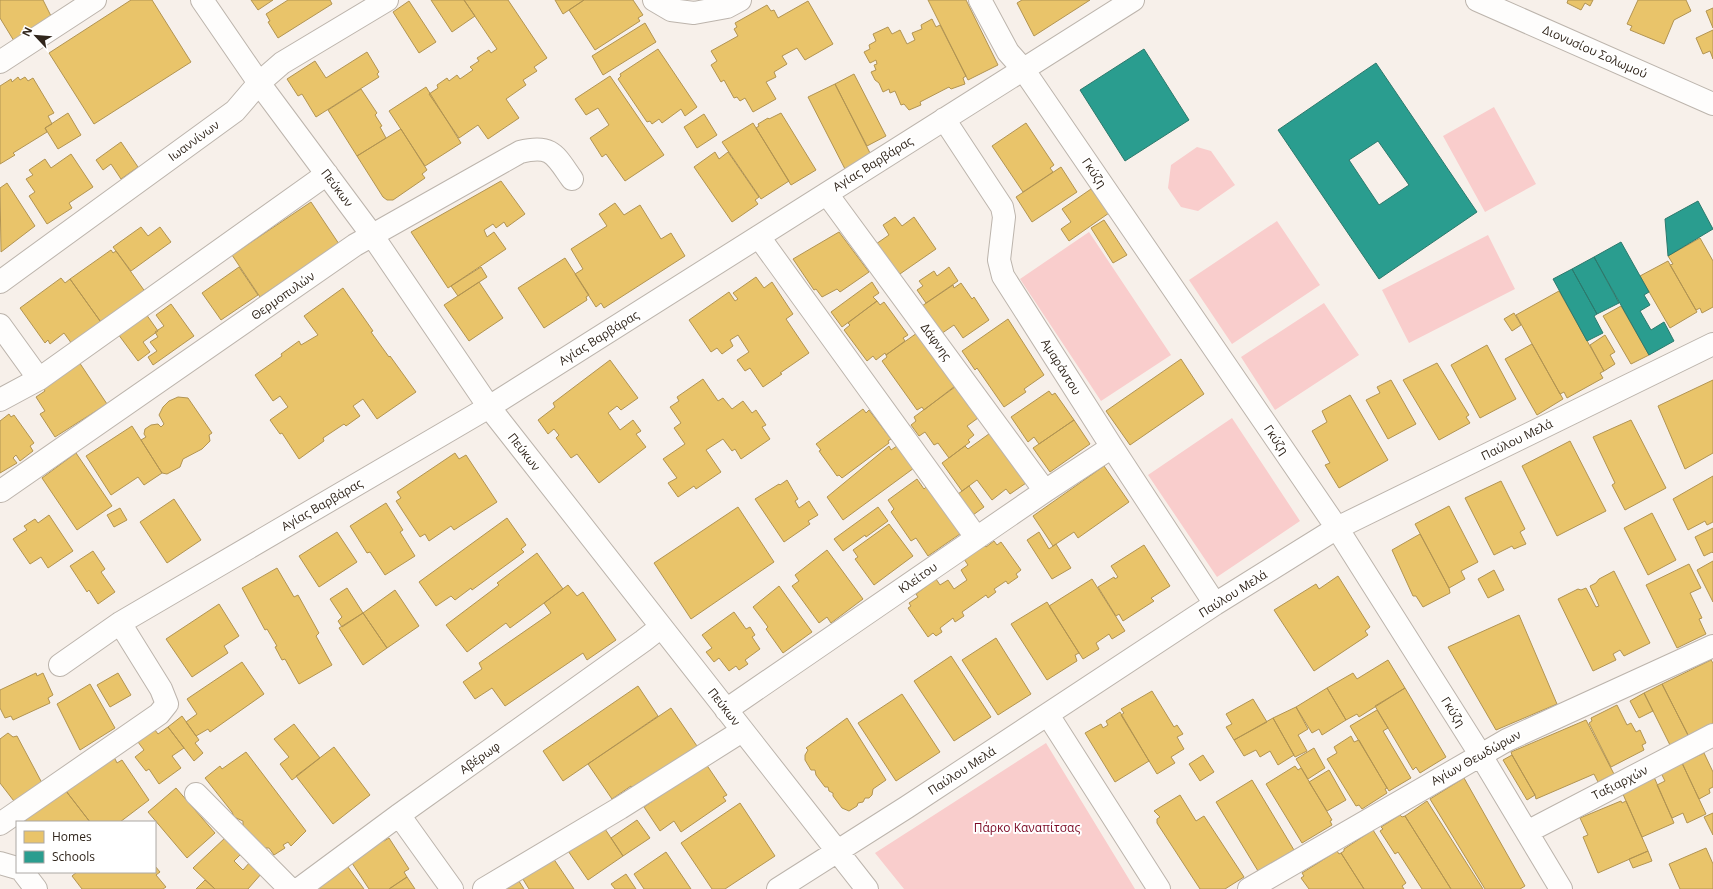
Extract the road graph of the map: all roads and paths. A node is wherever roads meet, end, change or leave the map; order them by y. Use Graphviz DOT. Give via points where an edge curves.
graph roads {
  1 [pos="95,0"];
  2 [pos="202,0"];
  3 [pos="386,0"];
  4 [pos="654,0"];
  5 [pos="740,0"];
  6 [pos="980,0"];
  7 [pos="1132,0"];
  8 [pos="1478,0"];
  9 [pos="1501,6"];
  10 [pos="0,62"];
  11 [pos="1023,69"];
  12 [pos="259,83"];
  13 [pos="1713,104"];
  14 [pos="944,119"];
  15 [pos="326,174"];
  16 [pos="572,179"];
  17 [pos="827,194"];
  18 [pos="372,235"];
  19 [pos="758,237"];
  20 [pos="0,282"];
  21 [pos="0,325"];
  22 [pos="1713,344"];
  23 [pos="39,379"];
  24 [pos="0,400"];
  25 [pos="489,407"];
  26 [pos="1112,447"];
  27 [pos="1,491"];
  28 [pos="1044,491"];
  29 [pos="1337,528"];
  30 [pos="976,537"];
  31 [pos="1215,604"];
  32 [pos="120,623"];
  33 [pos="661,627"];
  34 [pos="1713,646"];
  35 [pos="60,665"];
  36 [pos="726,710"];
  37 [pos="1048,715"];
  38 [pos="742,731"];
  39 [pos="1713,735"];
  40 [pos="1480,754"];
  41 [pos="196,794"];
  42 [pos="399,816"];
  43 [pos="0,824"];
  44 [pos="1527,832"];
  45 [pos="837,852"];
  46 [pos="0,863"];
  47 [pos="16,868"];
  48 [pos="24,873"];
  49 [pos="36,889"];
  50 [pos="290,889"];
  51 [pos="299,889"];
  52 [pos="452,889"];
  53 [pos="484,889"];
  54 [pos="778,889"];
  55 [pos="867,889"];
  56 [pos="1159,889"];
  57 [pos="1249,889"];
  58 [pos="1561,889"];
  1 -- 10 [label="street"];
  2 -- 12 [label="street, Πεύκων"];
  3 -- 12 [label="street, Ιωαννίνων" via="282,63"];
  4 -- 5 [label="street" via="671,10 694,12 727,7"];
  6 -- 11 [label="street, Γκύζη" via="1008,52"];
  7 -- 11 [label="street, Αγίας Βαρβάρας"];
  8 -- 9 [label="street, Διονυσίου Σολωμού"];
  9 -- 13 [label="street, Διονυσίου Σολωμού"];
  11 -- 14 [label="street, Αγίας Βαρβάρας"];
  11 -- 29 [label="street, Γκύζη"];
  12 -- 15 [label="street, Πεύκων"];
  12 -- 20 [label="street, Ιωαννίνων" via="235,111"];
  14 -- 17 [label="street, Αγίας Βαρβάρας"];
  14 -- 26 [label="street, Αμαράντου" via="1002,207 1004,217 999,260 1003,276"];
  15 -- 18 [label="street, Πεύκων"];
  15 -- 23 [label="street"];
  16 -- 18 [label="street, Θερμοπυλών" via="555,155 534,148 520,152"];
  17 -- 19 [label="street, Αγίας Βαρβάρας"];
  17 -- 28 [label="street, Δάφνης"];
  18 -- 25 [label="street, Πεύκων"];
  18 -- 27 [label="street, Θερμοπυλών"];
  19 -- 25 [label="street, Αγίας Βαρβάρας"];
  19 -- 30 [label="street"];
  21 -- 23 [label="street"];
  22 -- 29 [label="street, Παύλου Μελά"];
  23 -- 24 [label="street"];
  25 -- 32 [label="street, Αγίας Βαρβάρας"];
  25 -- 33 [label="street, Πεύκων"];
  26 -- 28 [label="street, Κλείτου"];
  26 -- 31 [label="street, Αμαράντου"];
  28 -- 30 [label="street, Κλείτου"];
  29 -- 31 [label="street, Παύλου Μελά"];
  29 -- 40 [label="street, Γκύζη"];
  30 -- 36 [label="street, Κλείτου"];
  31 -- 37 [label="street, Παύλου Μελά"];
  32 -- 35 [label="street, Αγίας Βαρβάρας"];
  32 -- 43 [label="street" via="161,689 167,704 159,714"];
  33 -- 36 [label="street, Πεύκων"];
  33 -- 42 [label="street, Αβέρωφ"];
  34 -- 40 [label="street, Αγίων Θεωδώρων"];
  36 -- 38 [label="street, Πεύκων"];
  37 -- 45 [label="street, Παύλου Μελά"];
  37 -- 56 [label="street"];
  38 -- 45 [label="street, Πεύκων"];
  38 -- 53 [label="street"];
  39 -- 44 [label="street, Ταξιαρχών"];
  40 -- 44 [label="street, Γκύζη"];
  40 -- 57 [label="street, Αγίων Θεωδώρων"];
  41 -- 50 [label="street"];
  42 -- 51 [label="street, Αβέρωφ"];
  42 -- 52 [label="street"];
  44 -- 58 [label="street, Γκύζη"];
  45 -- 54 [label="street, Παύλου Μελά"];
  45 -- 55 [label="street, Πεύκων"];
  46 -- 47 [label="street"];
  48 -- 49 [label="street"];
}
